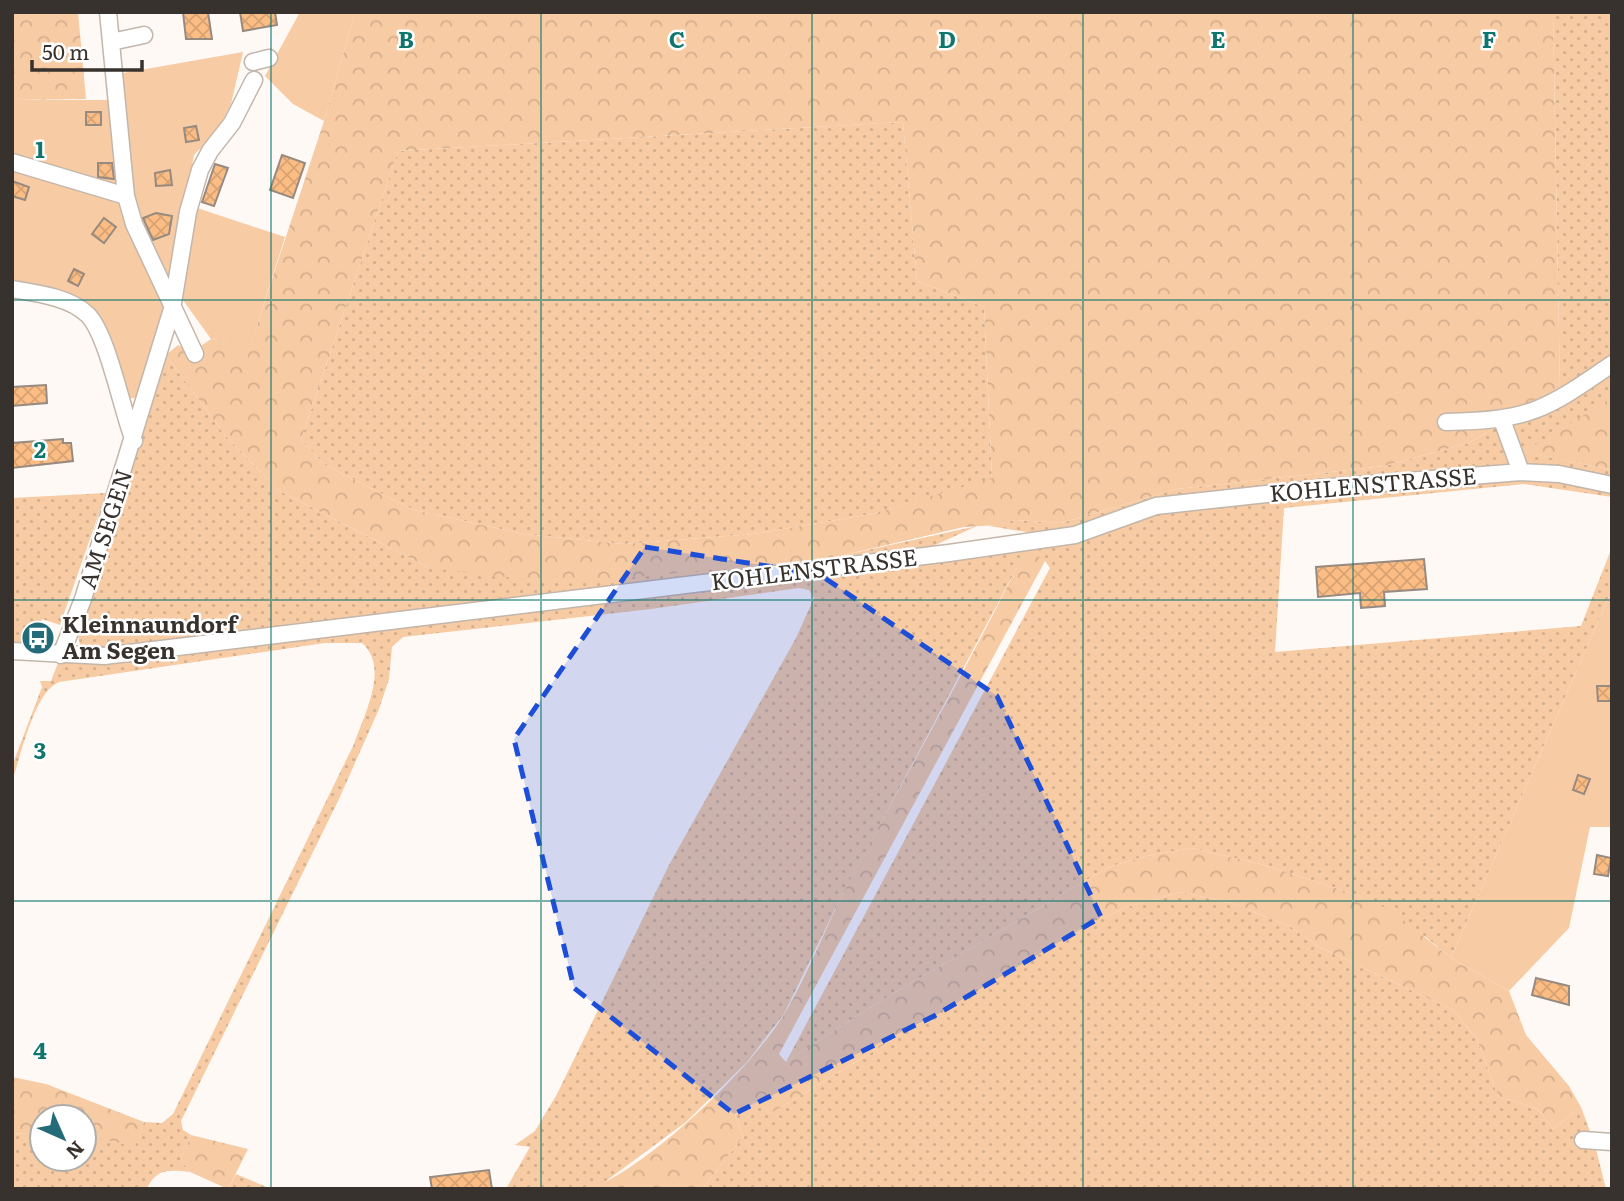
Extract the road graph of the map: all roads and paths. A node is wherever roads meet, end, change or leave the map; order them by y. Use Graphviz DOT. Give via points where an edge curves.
graph roads {
  1 [pos="108,12"];
  2 [pos="144,35"];
  3 [pos="111,41"];
  4 [pos="254,80"];
  5 [pos="12,162"];
  6 [pos="126,196"];
  7 [pos="12,289"];
  8 [pos="172,309"];
  9 [pos="195,354"];
  10 [pos="1612,364"];
  11 [pos="1502,420"];
  12 [pos="1446,422"];
  13 [pos="134,441"];
  14 [pos="1521,472"];
  15 [pos="1612,485"];
  16 [pos="12,651"];
  17 [pos="61,655"];
  18 [pos="1583,1140"];
  19 [pos="1612,1142"];
  1 -- 3 [label="street"];
  2 -- 3 [label="street"];
  3 -- 6 [label="street"];
  4 -- 8 [label="street, AM SEGEN" via="200,170"];
  5 -- 6 [label="street"];
  6 -- 8 [label="street"];
  7 -- 13 [label="street, AM SEGEN" via="68,302 89,316 108,357"];
  8 -- 9 [label="street"];
  8 -- 13 [label="street, AM SEGEN"];
  10 -- 11 [label="street" via="1554,404"];
  11 -- 12 [label="street"];
  11 -- 14 [label="street"];
  13 -- 17 [label="street, AM SEGEN"];
  14 -- 15 [label="street, KOHLENSTRASSE"];
  14 -- 17 [label="street, KOHLENSTRASSE" via="1156,506 1075,535 1043,541 104,656"];
  16 -- 17 [label="street, KOHLENSTRASSE"];
  18 -- 19 [label="street"];
}
